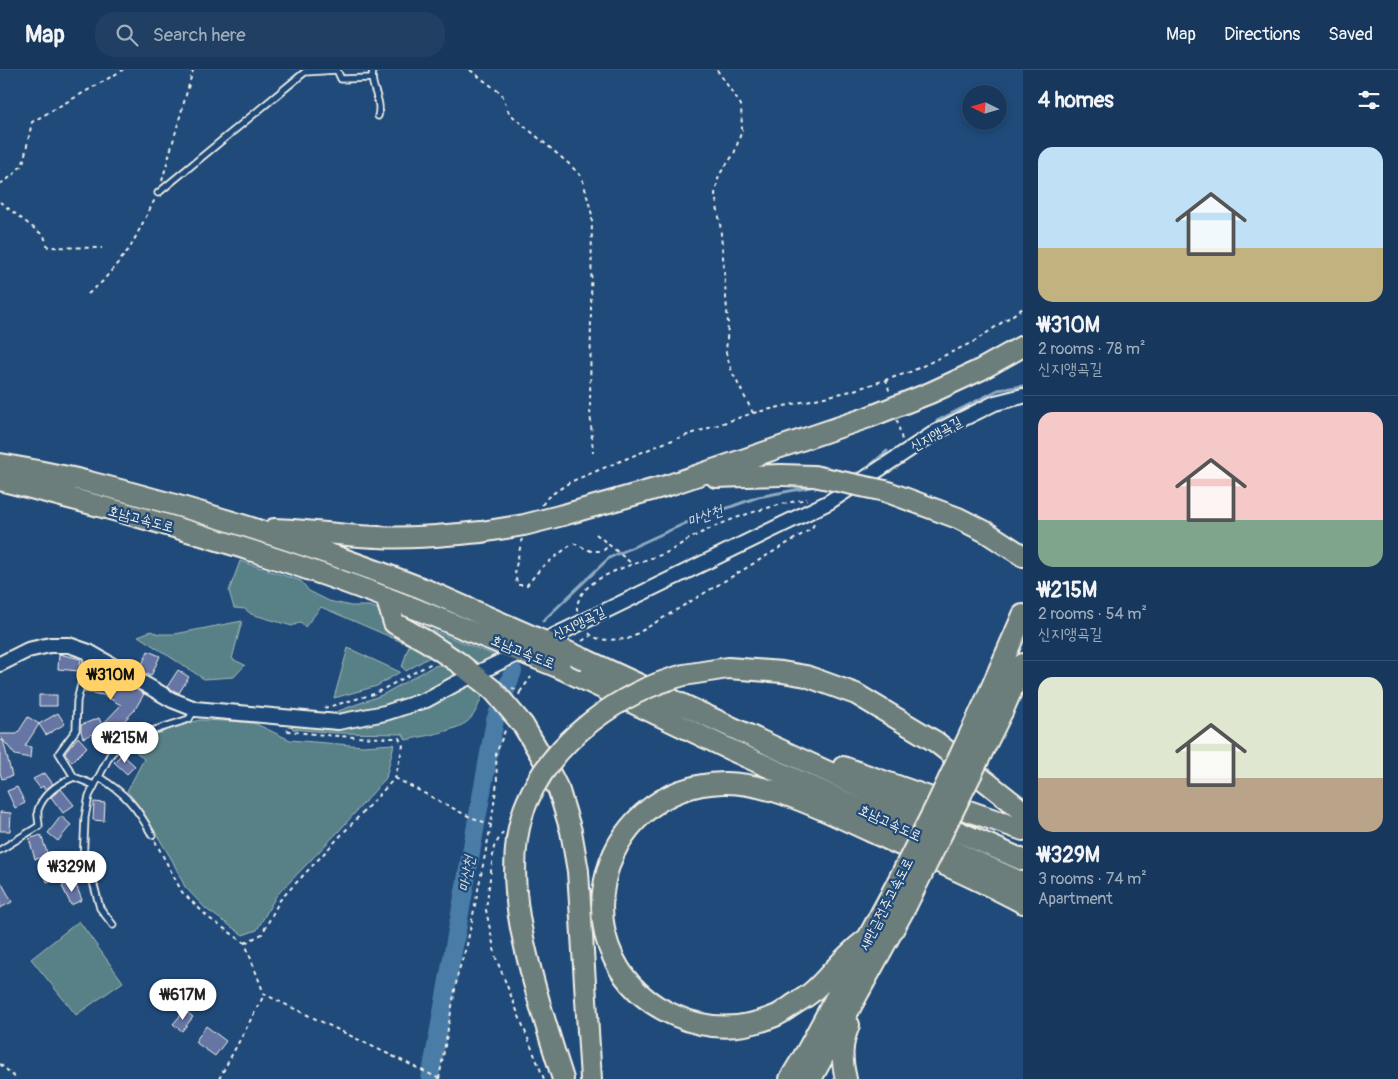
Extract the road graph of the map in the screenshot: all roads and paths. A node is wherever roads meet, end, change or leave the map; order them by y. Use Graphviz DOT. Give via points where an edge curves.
graph roads {
  1 [pos="123,70"];
  2 [pos="337,70"];
  3 [pos="373,70"];
  4 [pos="470,70"];
  5 [pos="717,70"];
  6 [pos="371,78"];
  7 [pos="378,116"];
  8 [pos="0,184"];
  9 [pos="158,193"];
  10 [pos="0,202"];
  11 [pos="102,248"];
  12 [pos="1023,308"];
  13 [pos="1023,346"];
  14 [pos="886,380"];
  15 [pos="1023,396"];
  16 [pos="891,398"];
  17 [pos="753,413"];
  18 [pos="896,416"];
  19 [pos="905,452"];
  20 [pos="593,453"];
  21 [pos="0,464"];
  22 [pos="0,480"];
  23 [pos="669,485"];
  24 [pos="538,512"];
  25 [pos="251,528"];
  26 [pos="524,534"];
  27 [pos="596,534"];
  28 [pos="609,545"];
  29 [pos="1023,556"];
  30 [pos="632,564"];
  31 [pos="386,597"];
  32 [pos="1023,615"];
  33 [pos="89,652"];
  34 [pos="436,662"];
  35 [pos="0,664"];
  36 [pos="1023,664"];
  37 [pos="458,673"];
  38 [pos="531,677"];
  39 [pos="513,689"];
  40 [pos="520,692"];
  41 [pos="517,700"];
  42 [pos="195,709"];
  43 [pos="318,710"];
  44 [pos="516,724"];
  45 [pos="729,726"];
  46 [pos="283,727"];
  47 [pos="689,730"];
  48 [pos="74,777"];
  49 [pos="99,777"];
  50 [pos="395,778"];
  51 [pos="94,785"];
  52 [pos="796,798"];
  53 [pos="1023,811"];
  54 [pos="491,825"];
  55 [pos="1023,830"];
  56 [pos="511,833"];
  57 [pos="152,835"];
  58 [pos="0,850"];
  59 [pos="1023,860"];
  60 [pos="1023,882"];
  61 [pos="986,883"];
  62 [pos="899,900"];
  63 [pos="1023,903"];
  64 [pos="1023,911"];
  65 [pos="113,925"];
  66 [pos="869,936"];
  67 [pos="245,943"];
  68 [pos="863,987"];
  69 [pos="264,994"];
  70 [pos="0,1064"];
  71 [pos="18,1079"];
  72 [pos="219,1079"];
  73 [pos="439,1079"];
  74 [pos="544,1079"];
  75 [pos="563,1079"];
  76 [pos="591,1079"];
  77 [pos="790,1079"];
  78 [pos="811,1079"];
  79 [pos="846,1079"];
  1 -- 8 [label="path" via="32,122 23,164"];
  2 -- 6 [label="lane" via="341,79"];
  2 -- 9 [label="lane" via="305,72"];
  3 -- 6 [label="lane"];
  4 -- 20 [label="path" via="502,94 509,113 582,177 592,215 590,409"];
  5 -- 17 [label="path" via="740,105 742,130 734,154 719,175 715,194 728,324 726,353"];
  6 -- 7 [label="lane" via="380,108"];
  10 -- 11 [label="path" via="44,236 48,247"];
  12 -- 14 [label="path" via="974,340 910,372"];
  13 -- 23 [label="highway" via="980,370 869,418"];
  14 -- 16 [label="path"];
  14 -- 17 [label="path"];
  15 -- 19 [label="street, 신지앵곡길" via="994,403 936,432"];
  17 -- 24 [label="path" via="664,443 570,482 548,497"];
  18 -- 19 [label="path"];
  19 -- 37 [label="street, 신지앵곡길, bridge" via="829,502 601,613"];
  21 -- 25 [label="highway, 호남고속도로" via="92,482"];
  22 -- 31 [label="highway, 호남고속도로" via="252,550"];
  23 -- 25 [label="highway, bridge" via="524,525 481,532 410,538"];
  23 -- 29 [label="highway, bridge" via="724,476 814,476 885,491 958,518"];
  25 -- 45 [label="highway, 호남고속도로, bridge" via="424,589"];
  26 -- 28 [label="path" via="515,571 517,585 527,585 541,568 572,543 591,551 603,551"];
  27 -- 28 [label="path"];
  28 -- 30 [label="path"];
  31 -- 37 [label="highway" via="394,624 426,641"];
  31 -- 47 [label="highway, 호남고속도로, bridge" via="560,668"];
  32 -- 62 [label="highway, 새만금전주고속도로, bridge" via="937,804"];
  33 -- 35 [label="street, 신지앵곡길" via="69,644 50,645 28,650"];
  33 -- 42 [label="street, 신지앵곡길" via="172,700"];
  33 -- 48 [label="lane" via="77,701 76,730 59,753"];
  34 -- 43 [label="path" via="374,694"];
  36 -- 62 [label="highway, 새만금전주고속도로, bridge" via="1003,710"];
  37 -- 42 [label="street, 신지앵곡길" via="426,700 338,722"];
  37 -- 44 [label="highway, bridge" via="494,691"];
  38 -- 40 [label="path"];
  39 -- 40 [label="path"];
  40 -- 41 [label="path"];
  42 -- 49 [label="lane" via="189,719 124,740 110,755"];
  44 -- 54 [label="path" via="496,754 497,782"];
  44 -- 76 [label="highway" via="542,757 559,791 571,830 578,871"];
  45 -- 55 [label="highway"];
  45 -- 59 [label="highway, 호남고속도로"];
  46 -- 50 [label="path" via="289,732 315,735 399,738 402,746"];
  47 -- 52 [label="highway"];
  47 -- 60 [label="highway, 호남고속도로"];
  48 -- 51 [label="lane"];
  48 -- 58 [label="lane" via="45,797 38,811 39,826"];
  49 -- 51 [label="lane"];
  49 -- 57 [label="lane" via="139,811"];
  50 -- 54 [label="path"];
  50 -- 67 [label="path" via="280,900 262,934"];
  51 -- 65 [label="lane" via="85,817 83,864 92,878 100,908"];
  52 -- 61 [label="highway"];
  52 -- 66 [label="highway" via="755,787 704,784 667,797 642,815 620,840 604,880 604,927 618,966 638,992 666,1012 702,1025 746,1025 777,1016 812,993"];
  53 -- 56 [label="highway, bridge" via="936,742 888,711 847,690 806,676 728,668 668,679 600,715 551,761"];
  54 -- 73 [label="path" via="467,946 458,973"];
  56 -- 74 [label="path" via="494,847 486,910 496,958"];
  56 -- 75 [label="highway" via="520,928"];
  57 -- 67 [label="path" via="182,892 209,918"];
  61 -- 63 [label="highway"];
  61 -- 64 [label="highway"];
  62 -- 66 [label="highway, 새만금전주고속도로"];
  62 -- 68 [label="highway, 새만금전주고속도로"];
  66 -- 77 [label="highway, 새만금전주고속도로"];
  67 -- 69 [label="path"];
  68 -- 78 [label="highway, 새만금전주고속도로"];
  68 -- 79 [label="highway" via="842,1044"];
  69 -- 72 [label="path"];
  69 -- 73 [label="path"];
  70 -- 71 [label="path"];
}
